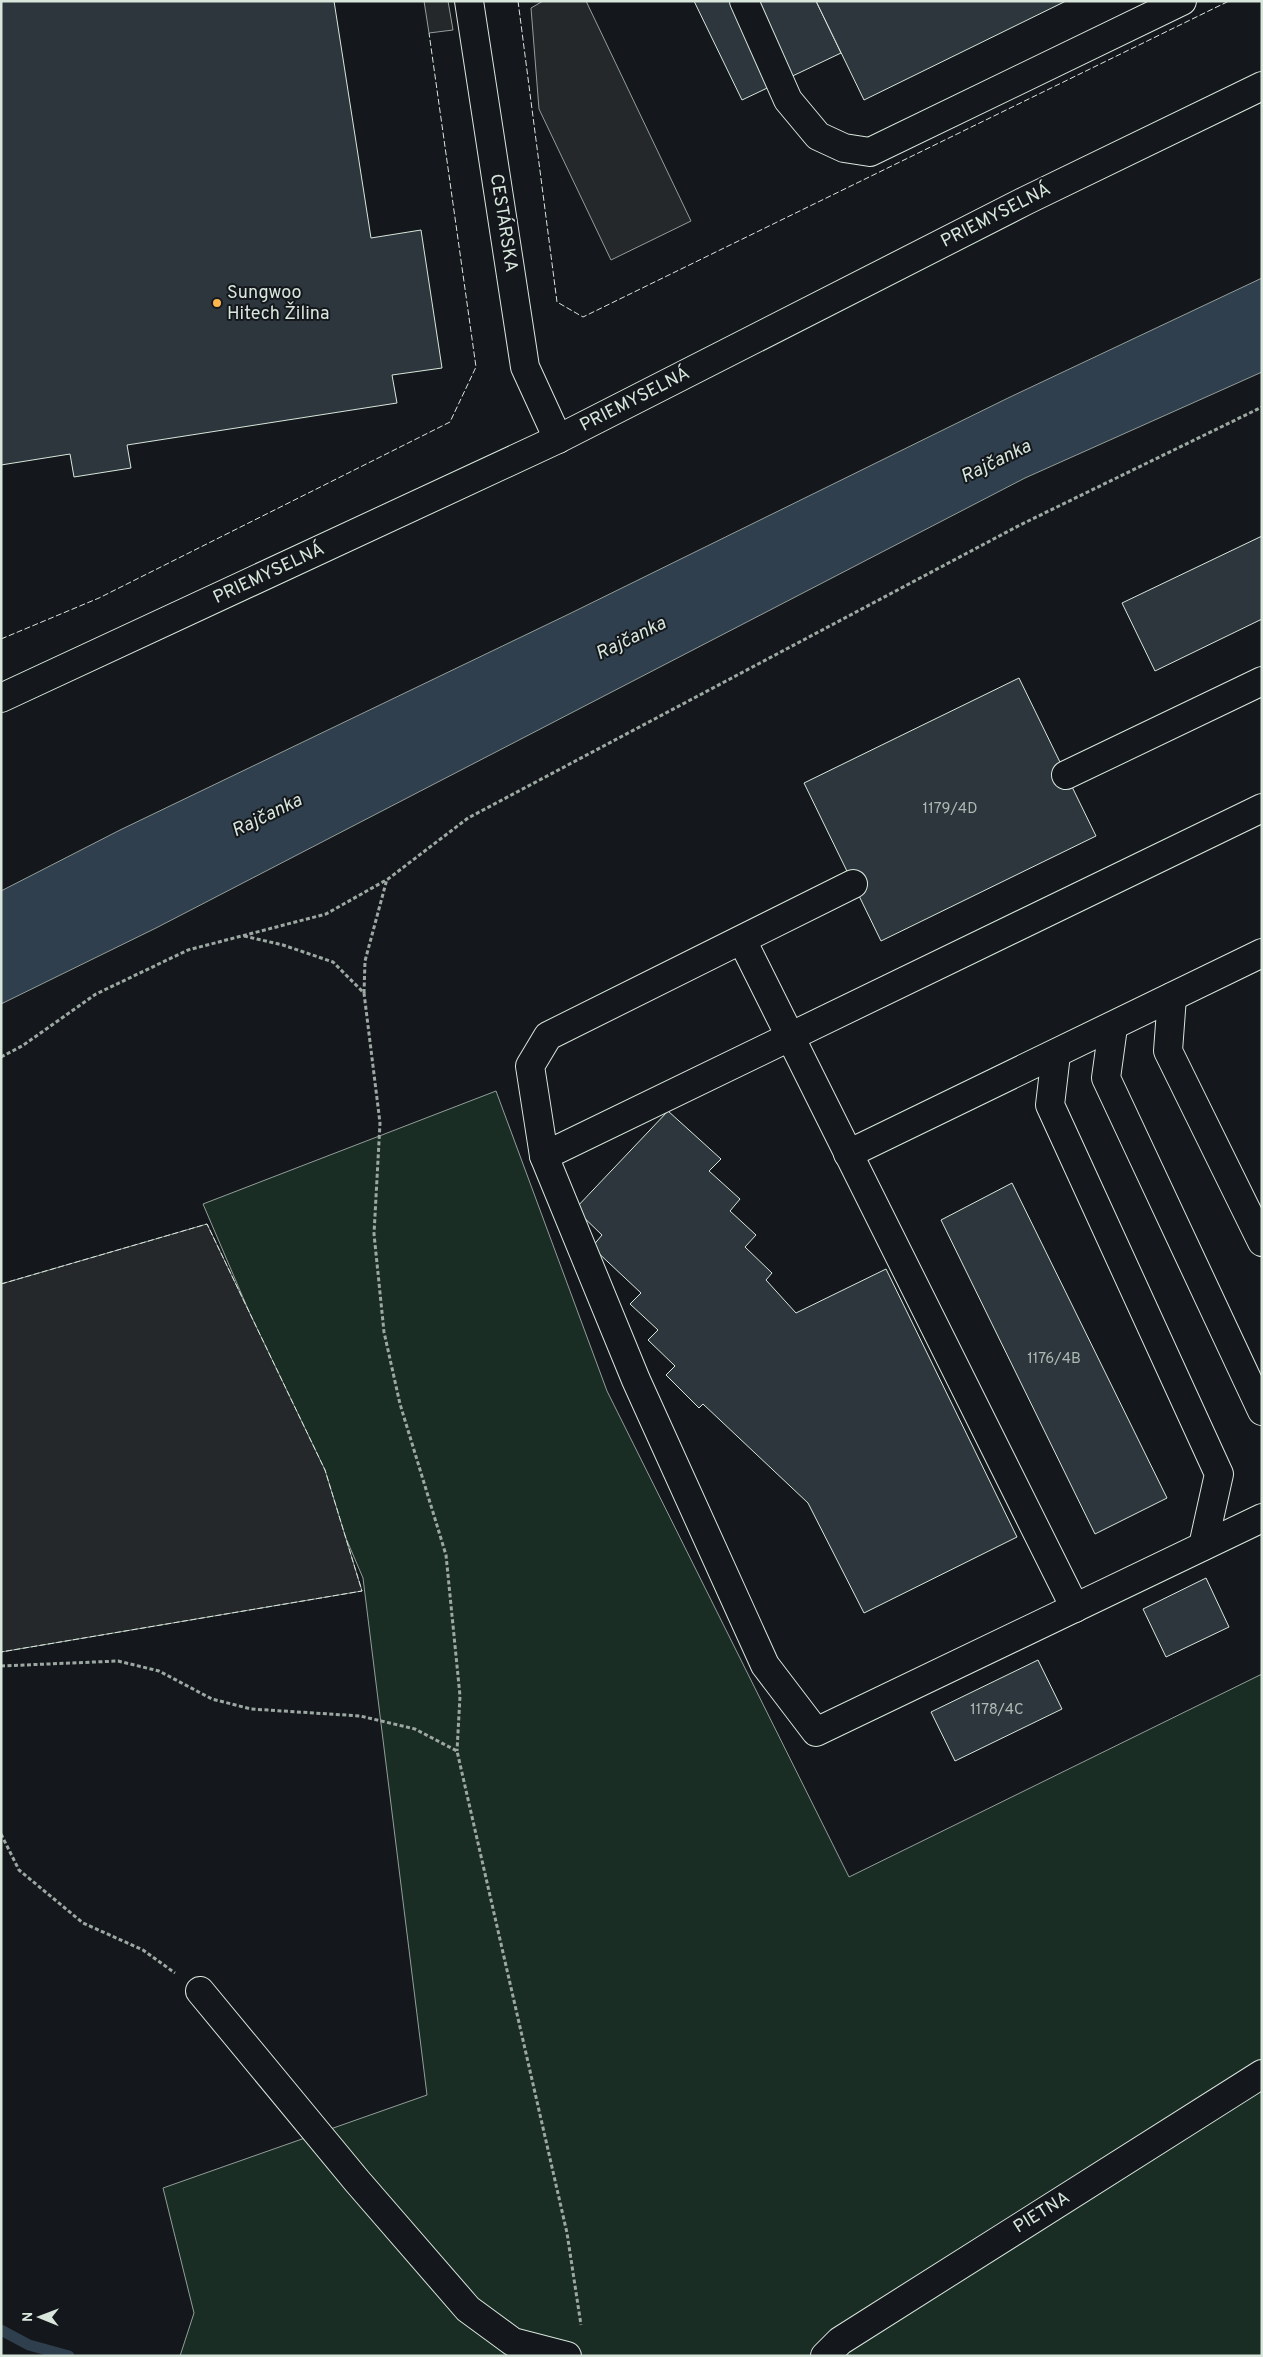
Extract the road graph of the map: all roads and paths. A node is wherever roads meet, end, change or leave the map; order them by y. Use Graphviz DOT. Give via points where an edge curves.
graph roads {
  1 [pos="469,1"];
  2 [pos="744,1"];
  3 [pos="1182,1"];
  4 [pos="1262,86"];
  5 [pos="1262,407"];
  6 [pos="558,439"];
  7 [pos="1261,682"];
  8 [pos="1,698"];
  9 [pos="1066,775"];
  10 [pos="1262,808"];
  11 [pos="388,879"];
  12 [pos="853,884"];
  13 [pos="243,936"];
  14 [pos="742,940"];
  15 [pos="1262,953"];
  16 [pos="364,993"];
  17 [pos="1172,997"];
  18 [pos="1113,1027"];
  19 [pos="790,1038"];
  20 [pos="1056,1054"];
  21 [pos="1,1057"];
  22 [pos="848,1154"];
  23 [pos="544,1156"];
  24 [pos="1262,1242"];
  25 [pos="1262,1412"];
  26 [pos="1262,1518"];
  27 [pos="1203,1546"];
  28 [pos="1075,1608"];
  29 [pos="1,1666"];
  30 [pos="457,1751"];
  31 [pos="1,1834"];
  32 [pos="200,1991"];
  33 [pos="1262,2074"];
  34 [pos="581,2328"];
  35 [pos="567,2356"];
  36 [pos="825,2356"];
  1 -- 6 [label="street, CESTÁRSKA" via="525,367"];
  2 -- 3 [label="street" via="788,100 818,136 844,148 870,152"];
  4 -- 6 [label="street, PRIEMYSELNÁ" via="1026,200"];
  5 -- 11 [label="path" via="1020,525 468,818"];
  6 -- 8 [label="street, PRIEMYSELNÁ"];
  7 -- 9 [label="street"];
  10 -- 19 [label="street"];
  11 -- 13 [label="path" via="326,914"];
  11 -- 16 [label="path" via="365,961"];
  12 -- 14 [label="street"];
  13 -- 16 [label="path" via="333,962"];
  13 -- 21 [label="path" via="188,950 96,994"];
  14 -- 19 [label="street"];
  14 -- 23 [label="street" via="548,1036 530,1066"];
  15 -- 17 [label="street"];
  16 -- 30 [label="path" via="380,1124 374,1234 384,1332 400,1404 446,1555 460,1696"];
  17 -- 18 [label="street"];
  17 -- 24 [label="street" via="1168,1051"];
  18 -- 20 [label="street"];
  18 -- 25 [label="street" via="1106,1078"];
  19 -- 22 [label="street"];
  19 -- 23 [label="street"];
  20 -- 22 [label="street"];
  20 -- 27 [label="street" via="1050,1105 1219,1474"];
  22 -- 28 [label="street"];
  23 -- 28 [label="street" via="636,1380 765,1664 816,1732"];
  26 -- 27 [label="street"];
  27 -- 28 [label="street"];
  29 -- 30 [label="path" via="118,1661 159,1671 212,1699 241,1707 360,1716 415,1729"];
  30 -- 34 [label="path" via="567,2233"];
  31 -- 32 [label="path" via="19,1870 84,1923 143,1950"];
  32 -- 35 [label="street" via="468,2309 513,2342"];
  33 -- 36 [label="street, PIETNA" via="840,2341"];
}
